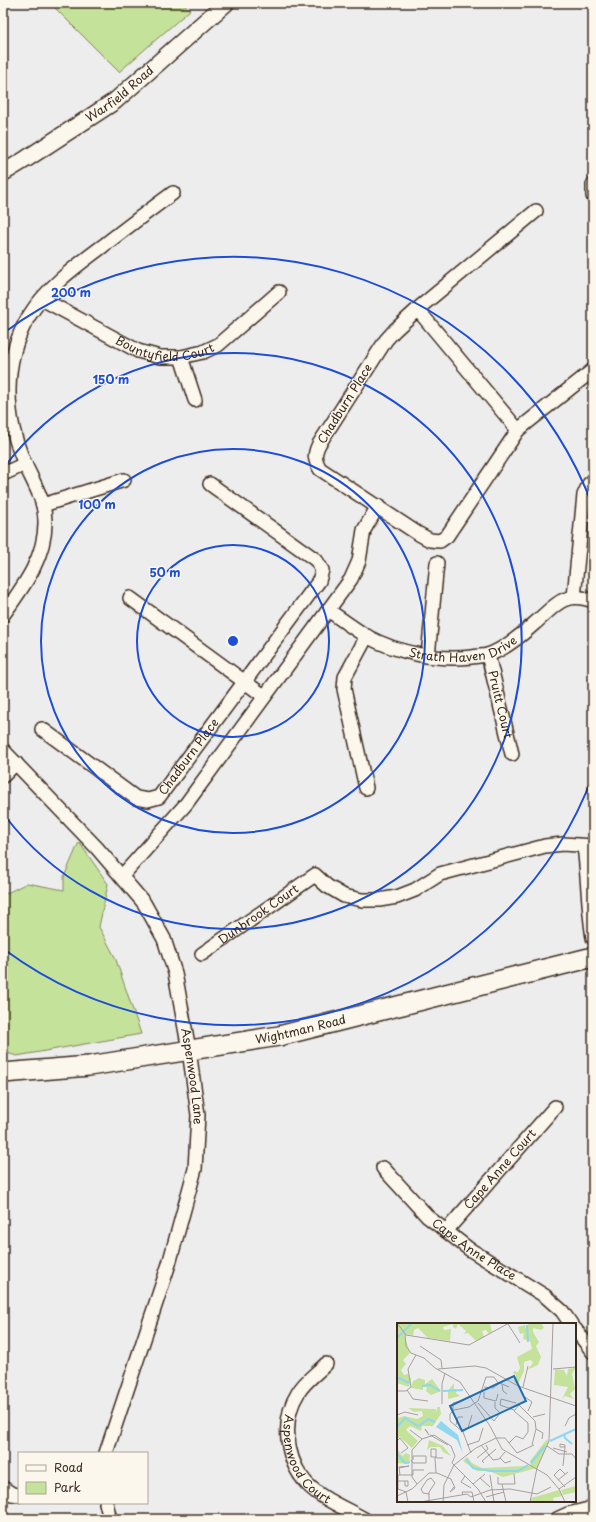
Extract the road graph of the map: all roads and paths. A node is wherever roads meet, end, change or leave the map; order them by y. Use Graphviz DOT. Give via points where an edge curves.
graph roads {
  1 [pos="226,3"];
  2 [pos="3,173"];
  3 [pos="593,185"];
  4 [pos="173,193"];
  5 [pos="593,196"];
  6 [pos="536,211"];
  7 [pos="279,292"];
  8 [pos="42,299"];
  9 [pos="418,310"];
  10 [pos="181,357"];
  11 [pos="7,363"];
  12 [pos="593,370"];
  13 [pos="195,400"];
  14 [pos="518,430"];
  15 [pos="25,464"];
  16 [pos="3,474"];
  17 [pos="124,480"];
  18 [pos="593,481"];
  19 [pos="210,484"];
  20 [pos="43,505"];
  21 [pos="378,506"];
  22 [pos="437,563"];
  23 [pos="574,597"];
  24 [pos="130,598"];
  25 [pos="593,601"];
  26 [pos="328,610"];
  27 [pos="3,615"];
  28 [pos="367,636"];
  29 [pos="488,655"];
  30 [pos="428,656"];
  31 [pos="245,681"];
  32 [pos="264,696"];
  33 [pos="42,729"];
  34 [pos="3,750"];
  35 [pos="512,754"];
  36 [pos="16,763"];
  37 [pos="3,776"];
  38 [pos="366,788"];
  39 [pos="589,846"];
  40 [pos="122,876"];
  41 [pos="593,938"];
  42 [pos="202,954"];
  43 [pos="593,957"];
  44 [pos="189,1050"];
  45 [pos="3,1073"];
  46 [pos="555,1107"];
  47 [pos="383,1168"];
  48 [pos="446,1231"];
  49 [pos="570,1323"];
  50 [pos="576,1330"];
  51 [pos="593,1352"];
  52 [pos="326,1364"];
  53 [pos="106,1452"];
  54 [pos="3,1488"];
  55 [pos="18,1495"];
  56 [pos="106,1504"];
  57 [pos="593,1508"];
  58 [pos="110,1519"];
  59 [pos="364,1519"];
  60 [pos="557,1519"];
  1 -- 2 [label="street, Warfield Road" via="116,101"];
  3 -- 5 [label="street"];
  4 -- 8 [label="street" via="65,275"];
  6 -- 9 [label="street, Chadburn Place"];
  7 -- 10 [label="street, Bountyfield Court" via="218,345 204,352"];
  8 -- 10 [label="street, Bountyfield Court" via="138,351 160,357"];
  8 -- 11 [label="street" via="29,316"];
  9 -- 14 [label="street"];
  9 -- 21 [label="street, Chadburn Place" via="386,340 315,452 315,461 320,469"];
  10 -- 13 [label="street"];
  11 -- 15 [label="street" via="9,408 18,449"];
  12 -- 14 [label="street, Chadburn Place"];
  14 -- 21 [label="street, Chadburn Place" via="447,536 440,541 430,540"];
  15 -- 16 [label="street"];
  15 -- 20 [label="street"];
  17 -- 20 [label="street"];
  18 -- 23 [label="street" via="584,495"];
  19 -- 31 [label="street, Chadburn Place" via="316,560 322,570 320,580"];
  20 -- 27 [label="street" via="45,520 41,551 28,580"];
  21 -- 26 [label="street, Chadburn Place" via="364,530 357,569"];
  22 -- 30 [label="street"];
  23 -- 25 [label="street"];
  23 -- 29 [label="street, Strath Haven Drive" via="553,606 511,642"];
  24 -- 31 [label="street"];
  26 -- 28 [label="street, Strath Haven Drive"];
  26 -- 32 [label="street, Chadburn Place"];
  28 -- 30 [label="street, Strath Haven Drive" via="396,648"];
  28 -- 38 [label="street" via="345,677 344,689"];
  29 -- 30 [label="street, Strath Haven Drive" via="456,658"];
  29 -- 35 [label="street, Pruitt Court"];
  31 -- 32 [label="street"];
  31 -- 33 [label="street, Chadburn Place" via="159,797 148,800 136,798"];
  32 -- 40 [label="street, Chadburn Place" via="186,804"];
  34 -- 36 [label="street, Aspenwood Lane"];
  36 -- 37 [label="street"];
  36 -- 40 [label="street, Aspenwood Lane"];
  39 -- 41 [label="street" via="589,910"];
  39 -- 42 [label="street, Dunbrook Court" via="545,846 440,874 415,890 379,900 344,896 315,875"];
  40 -- 44 [label="street, Aspenwood Lane" via="144,903 164,939 175,973"];
  43 -- 44 [label="main road, Wightman Road" via="279,1036"];
  44 -- 45 [label="main road, Wightman Road" via="88,1066"];
  44 -- 53 [label="street, Aspenwood Lane" via="198,1115 195,1168 169,1264"];
  46 -- 48 [label="street, Cape Anne Court"];
  47 -- 48 [label="street, Cape Anne Place" via="428,1217"];
  48 -- 49 [label="street, Cape Anne Place" via="469,1249 544,1296 562,1311"];
  50 -- 51 [label="street"];
  52 -- 59 [label="street, Aspenwood Court" via="299,1391 292,1404 288,1422 288,1446 303,1480 320,1494"];
  54 -- 55 [label="street"];
  56 -- 58 [label="street"];
  57 -- 60 [label="street"];
}
